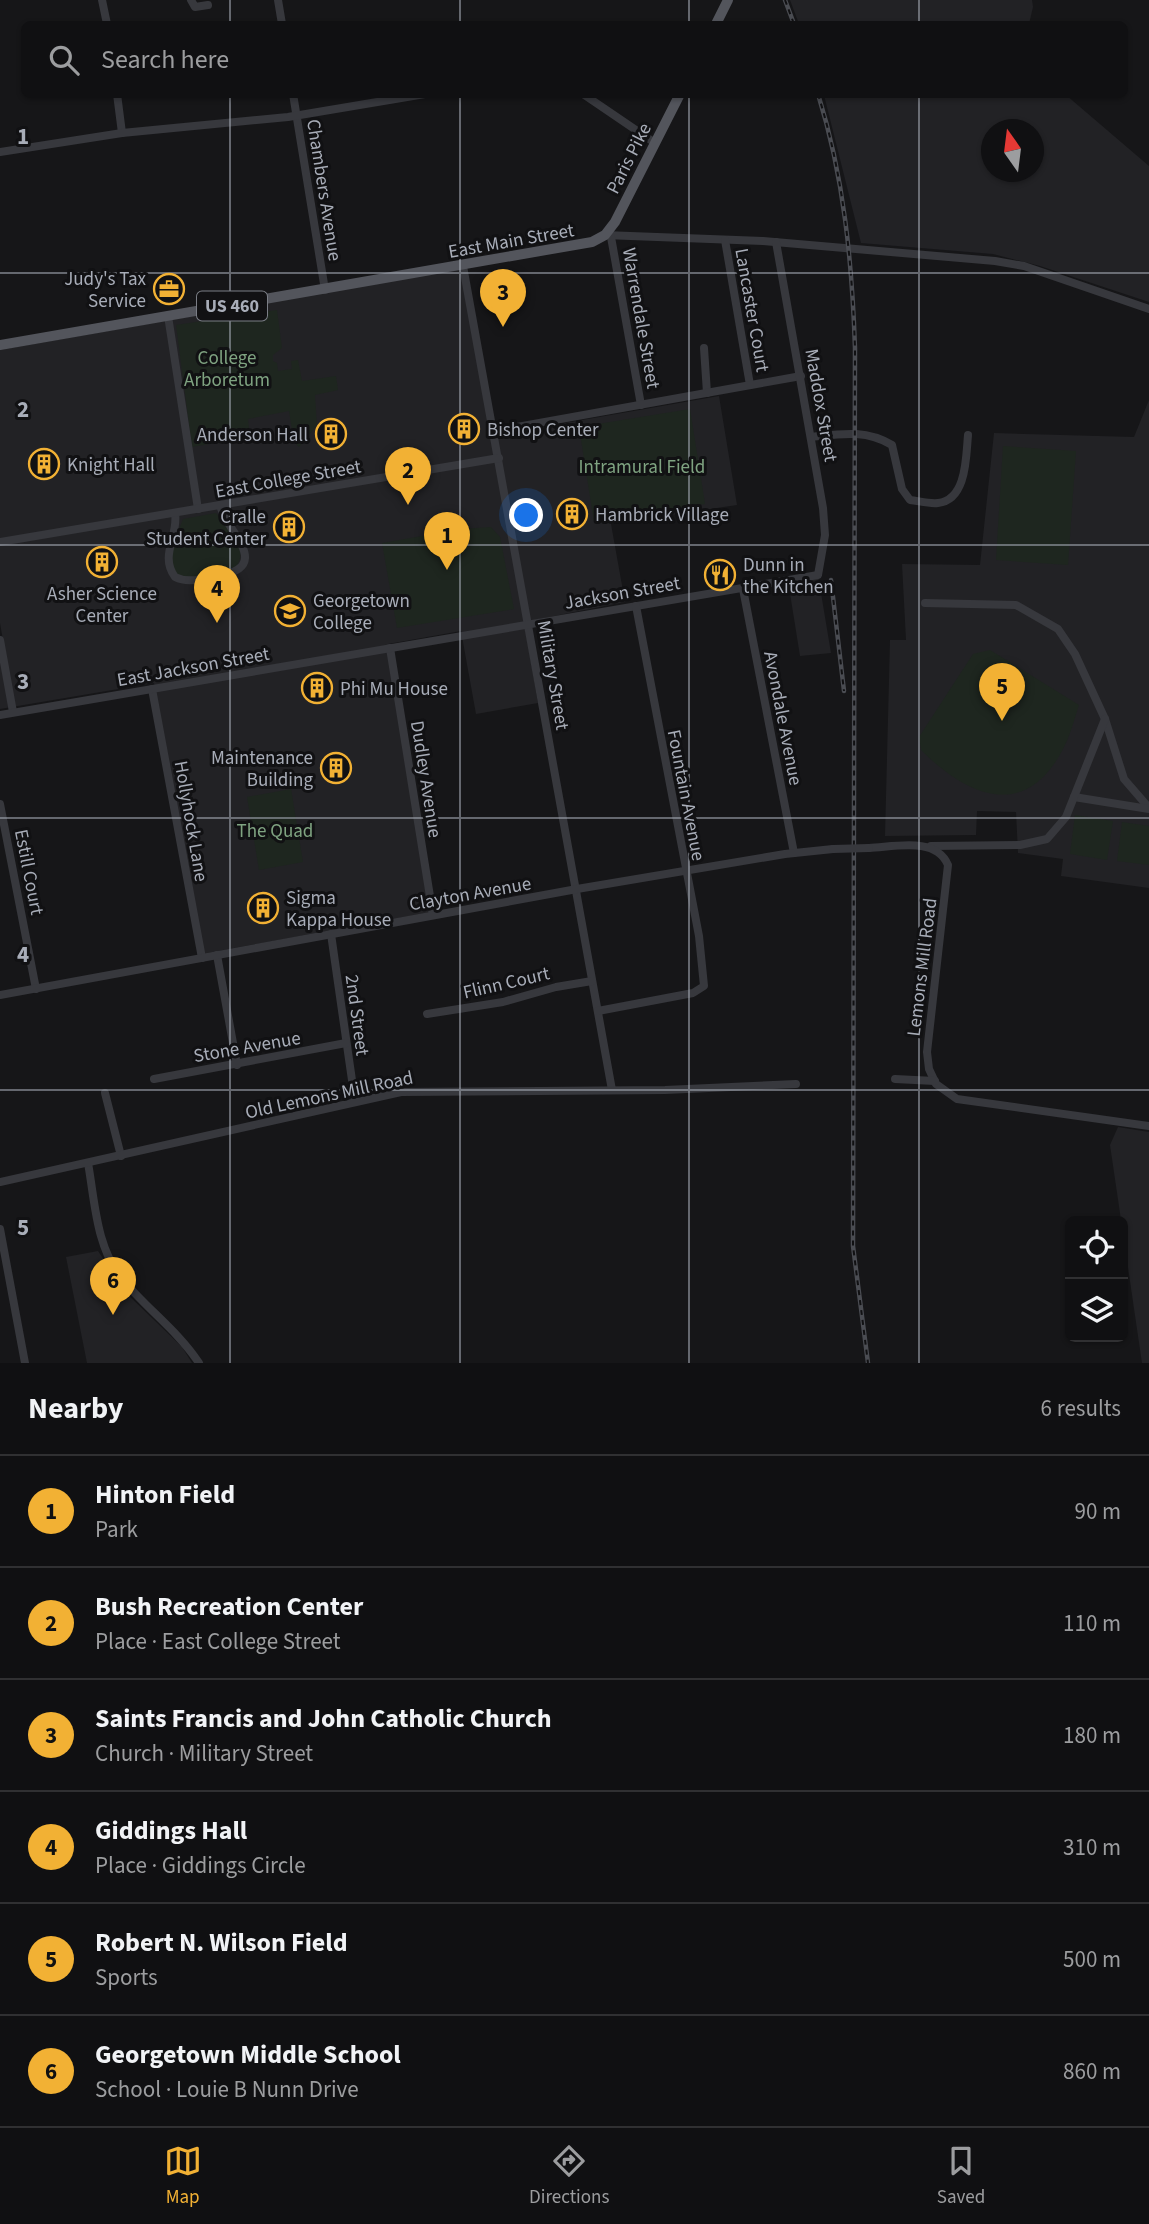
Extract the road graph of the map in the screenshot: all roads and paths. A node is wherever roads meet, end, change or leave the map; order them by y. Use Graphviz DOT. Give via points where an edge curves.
graph roads {
  1 [pos="102,0"];
  2 [pos="191,0"];
  3 [pos="278,0"];
  4 [pos="728,0"];
  5 [pos="208,5"];
  6 [pos="106,21"];
  7 [pos="282,21"];
  8 [pos="718,21"];
  9 [pos="118,98"];
  10 [pos="294,98"];
  11 [pos="402,98"];
  12 [pos="589,98"];
  13 [pos="678,98"];
  14 [pos="297,116"];
  15 [pos="122,133"];
  16 [pos="655,143"];
  17 [pos="0,152"];
  18 [pos="608,236"];
  19 [pos="725,240"];
  20 [pos="776,242"];
  21 [pos="463,266"];
  22 [pos="325,290"];
  23 [pos="1149,309"];
  24 [pos="168,316"];
  25 [pos="0,345"];
  26 [pos="704,348"];
  27 [pos="801,376"];
  28 [pos="750,385"];
  29 [pos="707,393"];
  30 [pos="641,405"];
  31 [pos="494,431"];
  32 [pos="968,435"];
  33 [pos="811,437"];
  34 [pos="499,458"];
  35 [pos="220,505"];
  36 [pos="198,509"];
  37 [pos="175,513"];
  38 [pos="0,542"];
  39 [pos="818,575"];
  40 [pos="743,589"];
  41 [pos="925,603"];
  42 [pos="636,606"];
  43 [pos="529,624"];
  44 [pos="0,640"];
  45 [pos="390,648"];
  46 [pos="152,689"];
  47 [pos="13,712"];
  48 [pos="0,715"];
  49 [pos="1105,719"];
  50 [pos="1074,797"];
  51 [pos="0,804"];
  52 [pos="1149,808"];
  53 [pos="928,846"];
  54 [pos="794,853"];
  55 [pos="685,872"];
  56 [pos="577,889"];
  57 [pos="433,915"];
  58 [pos="331,934"];
  59 [pos="217,955"];
  60 [pos="201,958"];
  61 [pos="593,982"];
  62 [pos="36,989"];
  63 [pos="0,995"];
  64 [pos="598,1011"];
  65 [pos="427,1014"];
  66 [pos="346,1042"];
  67 [pos="237,1065"];
  68 [pos="154,1079"];
  69 [pos="895,1079"];
  70 [pos="935,1081"];
  71 [pos="796,1084"];
  72 [pos="612,1090"];
  73 [pos="104,1093"];
  74 [pos="355,1101"];
  75 [pos="1149,1126"];
  76 [pos="121,1156"];
  77 [pos="88,1163"];
  78 [pos="0,1182"];
  79 [pos="0,1229"];
  80 [pos="25,1363"];
  81 [pos="198,1363"];
  1 -- 6 [label="street"];
  2 -- 5 [label="street" via="195,7"];
  3 -- 7 [label="street"];
  4 -- 8 [label="main road"];
  9 -- 15 [label="street"];
  10 -- 14 [label="street, Chambers Avenue"];
  11 -- 14 [label="street"];
  12 -- 16 [label="street"];
  13 -- 16 [label="main road, Paris Pike"];
  14 -- 15 [label="street"];
  14 -- 22 [label="street, Chambers Avenue"];
  15 -- 17 [label="street"];
  16 -- 18 [label="main road, Paris Pike"];
  18 -- 19 [label="street, East Main Street"];
  18 -- 21 [label="main road, East Main Street / US 460" via="568,248"];
  18 -- 30 [label="street, Warrendale Street"];
  19 -- 20 [label="street, East Main Street"];
  19 -- 28 [label="street, Lancaster Court"];
  20 -- 23 [label="street, East Main Street" via="1011,264"];
  20 -- 27 [label="street, Maddox Street"];
  21 -- 22 [label="main road, East Main Street / US 460"];
  21 -- 31 [label="street, Military Street"];
  22 -- 24 [label="main road, East Main Street / US 460"];
  24 -- 25 [label="main road, East Main Street / US 460"];
  24 -- 36 [label="street"];
  26 -- 29 [label="street"];
  27 -- 28 [label="street"];
  27 -- 33 [label="street, Maddox Street"];
  28 -- 29 [label="street"];
  29 -- 30 [label="street"];
  30 -- 31 [label="street"];
  31 -- 34 [label="street, Military Street"];
  32 -- 33 [label="street" via="960,484 951,498 940,503 910,500 902,489 892,445 879,438 855,432"];
  33 -- 39 [label="street, Maddox Street" via="824,508"];
  34 -- 35 [label="street, East College Street"];
  34 -- 43 [label="street, Military Street"];
  35 -- 36 [label="street, East College Street"];
  35 -- 37 [label="street" via="243,545 243,562 230,574 192,581 175,577 167,558 177,522"];
  36 -- 37 [label="street, East College Street"];
  37 -- 38 [label="street, East College Street"];
  39 -- 40 [label="street, Jackson Street"];
  40 -- 42 [label="street, Jackson Street"];
  40 -- 54 [label="street, Avondale Avenue"];
  41 -- 49 [label="street" via="1016,605 1058,629"];
  42 -- 43 [label="street, Jackson Street"];
  42 -- 55 [label="street, Fountain Avenue"];
  43 -- 45 [label="street, Jackson Street"];
  43 -- 56 [label="street, Military Street"];
  44 -- 47 [label="street"];
  45 -- 46 [label="street, East Jackson Street"];
  45 -- 57 [label="street, Dudley Avenue"];
  46 -- 47 [label="street, East Jackson Street"];
  46 -- 60 [label="street, Hollyhock Lane"];
  47 -- 48 [label="street, East Jackson Street"];
  49 -- 50 [label="street, Clayton Avenue"];
  49 -- 52 [label="street" via="1124,779"];
  50 -- 52 [label="street"];
  50 -- 53 [label="street, Clayton Avenue" via="1054,833 1038,843"];
  51 -- 62 [label="street, Estill Court"];
  53 -- 54 [label="street, Clayton Avenue, bridge"];
  53 -- 70 [label="street, Lemons Mill Road" via="938,850 948,868 927,1052"];
  54 -- 55 [label="street, Clayton Avenue"];
  55 -- 56 [label="street, Clayton Avenue"];
  55 -- 64 [label="street, Fountain Avenue" via="699,936 703,989"];
  56 -- 57 [label="street, Clayton Avenue"];
  56 -- 61 [label="street, Military Street"];
  57 -- 58 [label="street, Clayton Avenue"];
  58 -- 59 [label="street, Clayton Avenue"];
  58 -- 66 [label="street, 2nd Street"];
  59 -- 60 [label="street, Clayton Avenue"];
  59 -- 67 [label="street"];
  60 -- 62 [label="street, Clayton Avenue"];
  61 -- 64 [label="street, Military Street"];
  61 -- 65 [label="street, Flinn Court"];
  62 -- 63 [label="street, Clayton Avenue"];
  64 -- 72 [label="street, Military Street"];
  66 -- 67 [label="street, Stone Avenue"];
  66 -- 74 [label="street, 2nd Street"];
  67 -- 68 [label="street, Stone Avenue"];
  69 -- 70 [label="street"];
  70 -- 75 [label="street" via="948,1095 967,1102"];
  71 -- 72 [label="street, Old Lemons Mill Road"];
  72 -- 74 [label="street, Old Lemons Mill Road" via="429,1090"];
  73 -- 76 [label="street"];
  74 -- 76 [label="street, Old Lemons Mill Road"];
  76 -- 77 [label="street, Old Lemons Mill Road"];
  77 -- 78 [label="street, Old Lemons Mill Road"];
  77 -- 81 [label="street" via="107,1255 122,1279 187,1344"];
  79 -- 80 [label="street"];
}
